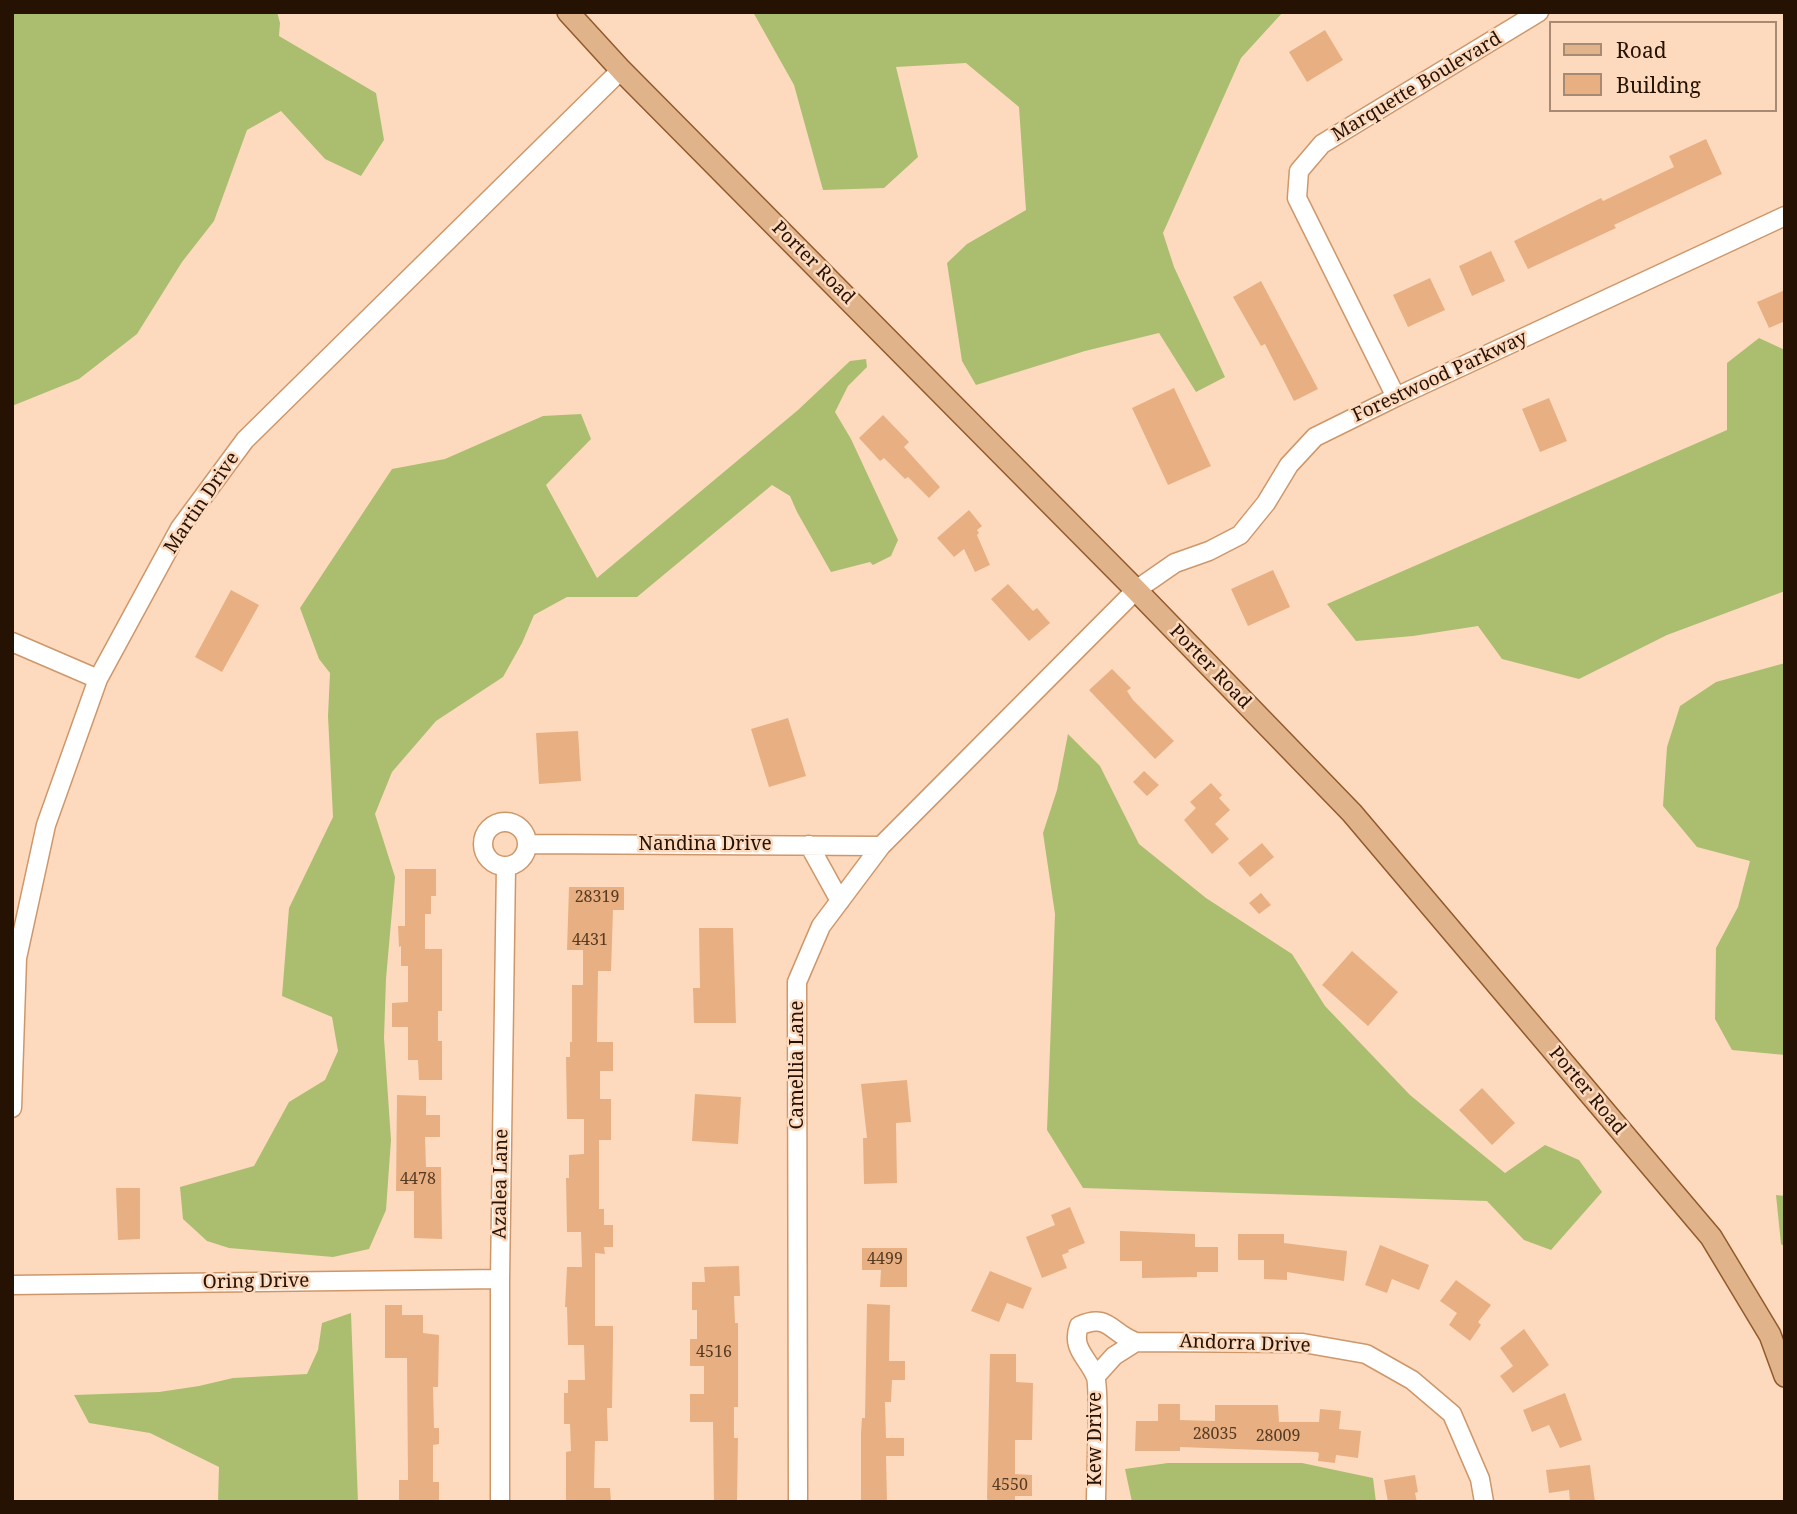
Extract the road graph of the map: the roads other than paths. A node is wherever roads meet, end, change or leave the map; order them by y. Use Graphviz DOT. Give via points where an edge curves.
graph roads {
  1 [pos="568,12"];
  2 [pos="1539,12"];
  3 [pos="621,70"];
  4 [pos="1785,216"];
  5 [pos="1396,397"];
  6 [pos="1136,590"];
  7 [pos="12,642"];
  8 [pos="98,679"];
  9 [pos="528,844"];
  10 [pos="808,845"];
  11 [pos="881,846"];
  12 [pos="506,866"];
  13 [pos="840,901"];
  14 [pos="12,1108"];
  15 [pos="500,1279"];
  16 [pos="12,1285"];
  17 [pos="1136,1342"];
  18 [pos="1096,1376"];
  19 [pos="1785,1376"];
  20 [pos="500,1502"];
  21 [pos="798,1502"];
  22 [pos="1096,1502"];
  23 [pos="1483,1502"];
  1 -- 3 [label="main road, Porter Road"];
  2 -- 5 [label="street, Marquette Boulevard" via="1322,144 1299,171 1297,198"];
  3 -- 6 [label="main road, Porter Road"];
  3 -- 8 [label="street, Martin Drive" via="245,440 180,528"];
  4 -- 5 [label="street, Forestwood Parkway"];
  5 -- 6 [label="street, Forestwood Parkway" via="1315,437 1289,464 1240,535 1175,563"];
  6 -- 11 [label="street, Camellia Lane"];
  6 -- 19 [label="main road, Porter Road" via="1352,813 1711,1237 1770,1335"];
  7 -- 8 [label="street"];
  8 -- 14 [label="street, Martin Drive" via="46,825 17,958"];
  9 -- 10 [label="street, Nandina Drive"];
  9 -- 12 [label="street" via="519,862"];
  9 -- 12 [label="street" via="523,830 511,822 490,828 484,841 487,856"];
  10 -- 11 [label="street, Nandina Drive"];
  10 -- 13 [label="street"];
  11 -- 13 [label="street, Camellia Lane"];
  12 -- 15 [label="street, Azalea Lane"];
  13 -- 21 [label="street, Camellia Lane" via="821,926 797,982"];
  15 -- 16 [label="street, Oring Drive"];
  15 -- 20 [label="street, Azalea Lane"];
  17 -- 18 [label="street" via="1114,1356"];
  17 -- 18 [label="street, Kew Drive" via="1110,1324 1092,1320 1079,1326 1076,1339 1082,1357"];
  17 -- 23 [label="street, Andorra Drive" via="1303,1343 1366,1354 1412,1380 1452,1415 1480,1479"];
  18 -- 22 [label="street, Kew Drive"];
}
